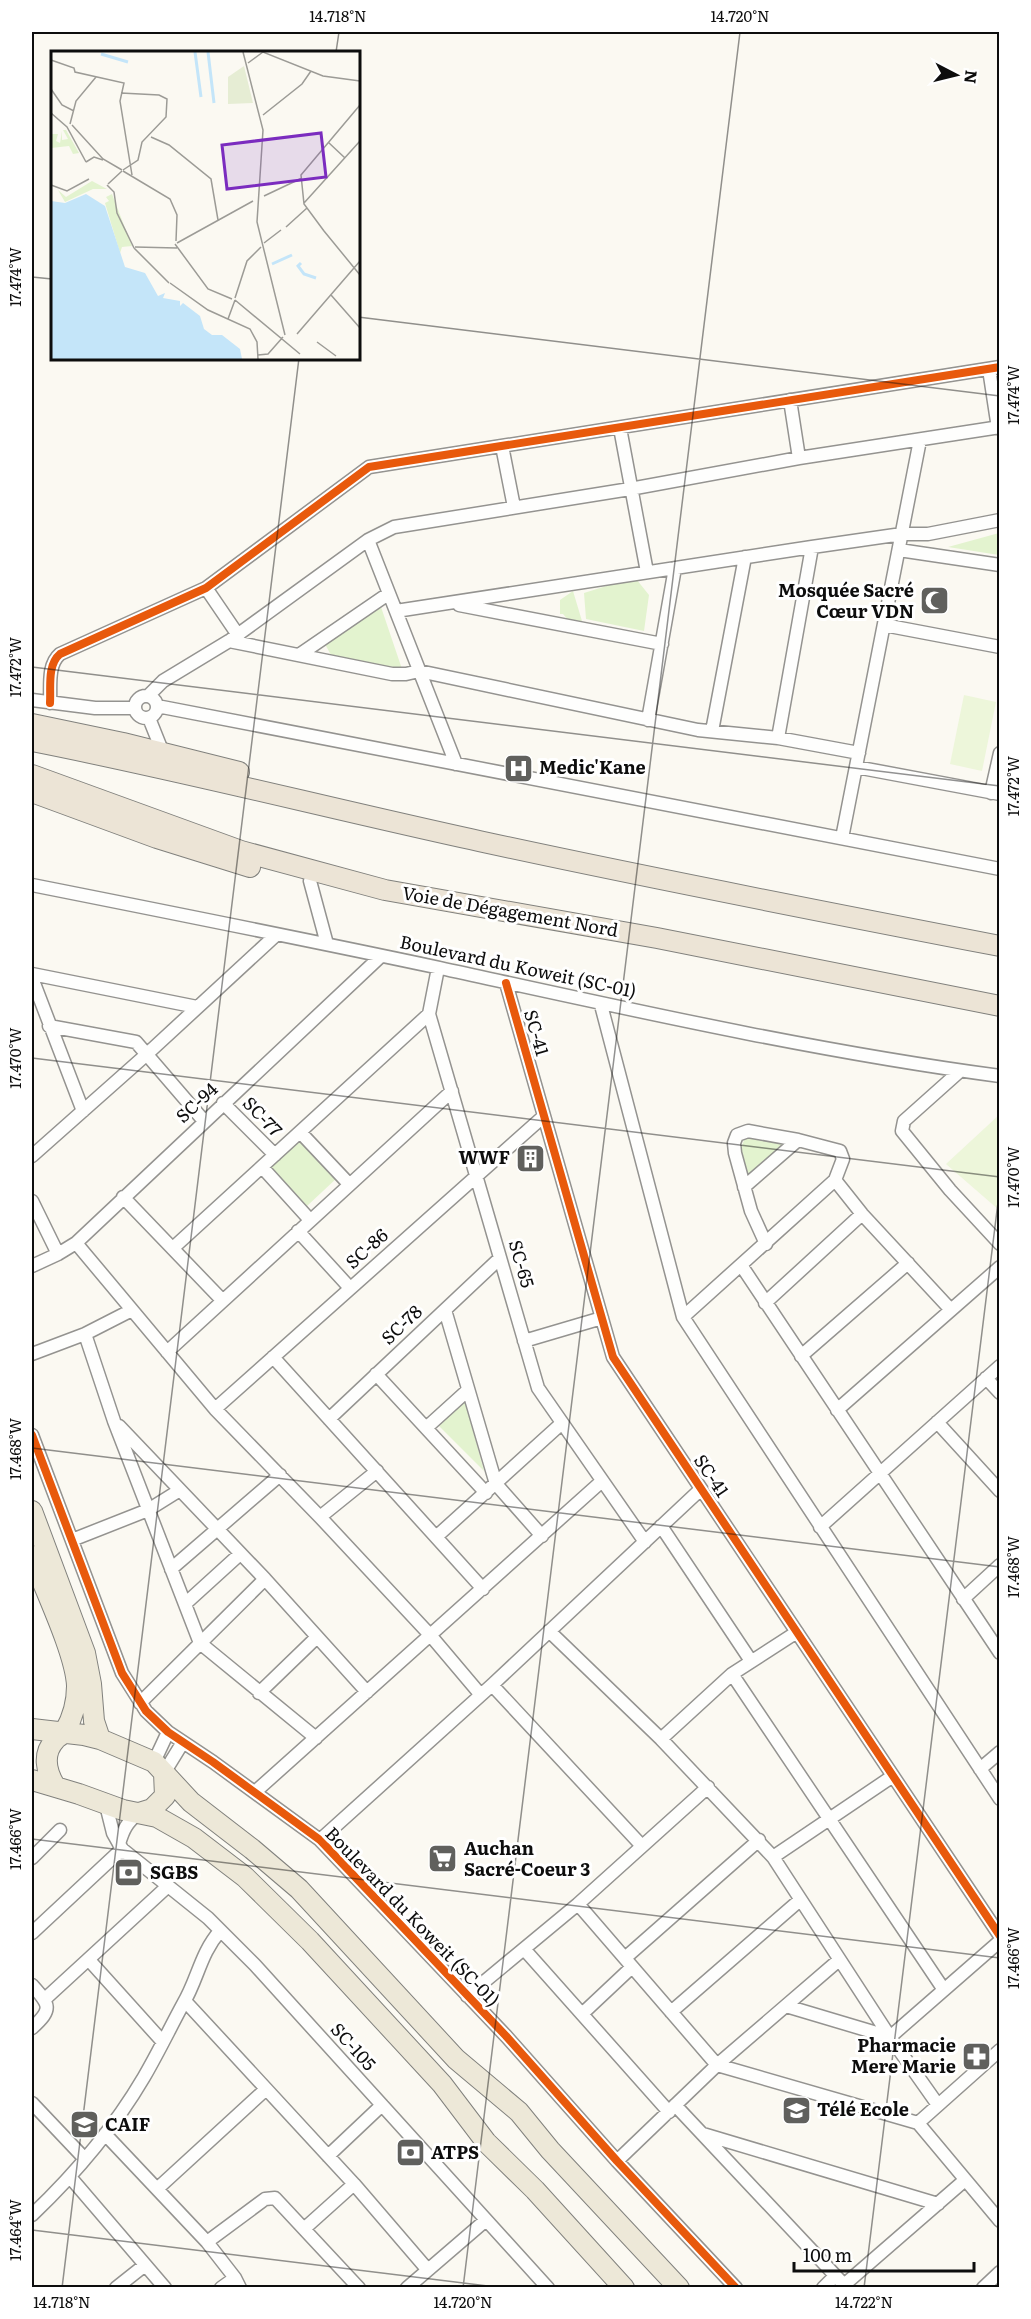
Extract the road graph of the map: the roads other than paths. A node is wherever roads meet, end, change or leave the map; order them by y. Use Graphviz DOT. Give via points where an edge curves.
graph roads {
  1 [pos="994,368"];
  2 [pos="790,400"];
  3 [pos="999,427"];
  4 [pos="620,428"];
  5 [pos="920,440"];
  6 [pos="502,446"];
  7 [pos="799,458"];
  8 [pos="630,489"];
  9 [pos="514,507"];
  10 [pos="999,520"];
  11 [pos="902,534"];
  12 [pos="369,540"];
  13 [pos="812,547"];
  14 [pos="899,550"];
  15 [pos="745,557"];
  16 [pos="999,565"];
  17 [pos="675,568"];
  18 [pos="647,572"];
  19 [pos="206,588"];
  20 [pos="388,594"];
  21 [pos="449,603"];
  22 [pos="396,611"];
  23 [pos="884,625"];
  24 [pos="234,638"];
  25 [pos="662,644"];
  26 [pos="999,647"];
  27 [pos="299,655"];
  28 [pos="419,671"];
  29 [pos="148,696"];
  30 [pos="32,700"];
  31 [pos="50,703"];
  32 [pos="157,706"];
  33 [pos="135,708"];
  34 [pos="150,718"];
  35 [pos="648,720"];
  36 [pos="32,724"];
  37 [pos="712,731"];
  38 [pos="778,738"];
  39 [pos="32,741"];
  40 [pos="859,753"];
  41 [pos="999,753"];
  42 [pos="161,760"];
  43 [pos="456,765"];
  44 [pos="856,767"];
  45 [pos="32,775"];
  46 [pos="32,792"];
  47 [pos="995,793"];
  48 [pos="842,838"];
  49 [pos="999,869"];
  50 [pos="310,881"];
  51 [pos="32,885"];
  52 [pos="457,904"];
  53 [pos="276,935"];
  54 [pos="327,944"];
  55 [pos="999,946"];
  56 [pos="381,956"];
  57 [pos="438,968"];
  58 [pos="32,976"];
  59 [pos="506,983"];
  60 [pos="601,1005"];
  61 [pos="999,1006"];
  62 [pos="197,1007"];
  63 [pos="429,1014"];
  64 [pos="49,1026"];
  65 [pos="147,1054"];
  66 [pos="960,1071"];
  67 [pos="999,1076"];
  68 [pos="452,1091"];
  69 [pos="223,1103"];
  70 [pos="83,1111"];
  71 [pos="544,1116"];
  72 [pos="204,1121"];
  73 [pos="300,1132"];
  74 [pos="798,1140"];
  75 [pos="275,1155"];
  76 [pos="32,1156"];
  77 [pos="262,1167"];
  78 [pos="477,1176"];
  79 [pos="835,1180"];
  80 [pos="349,1184"];
  81 [pos="744,1187"];
  82 [pos="123,1197"];
  83 [pos="32,1201"];
  84 [pos="862,1214"];
  85 [pos="310,1220"];
  86 [pos="298,1231"];
  87 [pos="76,1243"];
  88 [pos="766,1244"];
  89 [pos="999,1244"];
  90 [pos="173,1248"];
  91 [pos="58,1254"];
  92 [pos="500,1258"];
  93 [pos="908,1263"];
  94 [pos="741,1265"];
  95 [pos="32,1266"];
  96 [pos="999,1267"];
  97 [pos="350,1288"];
  98 [pos="222,1300"];
  99 [pos="765,1303"];
  100 [pos="132,1310"];
  101 [pos="445,1310"];
  102 [pos="951,1310"];
  103 [pos="683,1317"];
  104 [pos="602,1318"];
  105 [pos="85,1334"];
  106 [pos="524,1341"];
  107 [pos="167,1352"];
  108 [pos="32,1354"];
  109 [pos="801,1356"];
  110 [pos="273,1357"];
  111 [pos="999,1366"];
  112 [pos="376,1374"];
  113 [pos="986,1378"];
  114 [pos="468,1390"];
  115 [pos="999,1393"];
  116 [pos="215,1409"];
  117 [pos="837,1410"];
  118 [pos="329,1419"];
  119 [pos="114,1421"];
  120 [pos="937,1422"];
  121 [pos="562,1423"];
  122 [pos="426,1428"];
  123 [pos="32,1435"];
  124 [pos="376,1471"];
  125 [pos="879,1473"];
  126 [pos="280,1475"];
  127 [pos="602,1481"];
  128 [pos="496,1484"];
  129 [pos="701,1489"];
  130 [pos="180,1490"];
  131 [pos="999,1491"];
  132 [pos="486,1493"];
  133 [pos="148,1510"];
  134 [pos="32,1511"];
  135 [pos="320,1517"];
  136 [pos="661,1526"];
  137 [pos="820,1527"];
  138 [pos="217,1530"];
  139 [pos="542,1536"];
  140 [pos="436,1537"];
  141 [pos="72,1540"];
  142 [pos="645,1542"];
  143 [pos="240,1554"];
  144 [pos="32,1556"];
  145 [pos="999,1565"];
  146 [pos="171,1569"];
  147 [pos="265,1579"];
  148 [pos="483,1589"];
  149 [pos="963,1599"];
  150 [pos="185,1604"];
  151 [pos="549,1631"];
  152 [pos="797,1632"];
  153 [pos="430,1636"];
  154 [pos="317,1637"];
  155 [pos="200,1643"];
  156 [pos="999,1653"];
  157 [pos="751,1660"];
  158 [pos="732,1674"];
  159 [pos="492,1685"];
  160 [pos="259,1692"];
  161 [pos="367,1692"];
  162 [pos="480,1695"];
  163 [pos="140,1703"];
  164 [pos="32,1729"];
  165 [pos="168,1732"];
  166 [pos="64,1733"];
  167 [pos="316,1738"];
  168 [pos="100,1739"];
  169 [pos="662,1739"];
  170 [pos="183,1742"];
  171 [pos="999,1752"];
  172 [pos="159,1767"];
  173 [pos="980,1769"];
  174 [pos="893,1776"];
  175 [pos="32,1780"];
  176 [pos="55,1786"];
  177 [pos="708,1786"];
  178 [pos="255,1792"];
  179 [pos="999,1799"];
  180 [pos="106,1805"];
  181 [pos="139,1813"];
  182 [pos="830,1819"];
  183 [pos="60,1830"];
  184 [pos="320,1840"];
  185 [pos="759,1840"];
  186 [pos="642,1846"];
  187 [pos="121,1847"];
  188 [pos="773,1857"];
  189 [pos="32,1858"];
  190 [pos="168,1886"];
  191 [pos="800,1900"];
  192 [pos="578,1904"];
  193 [pos="220,1931"];
  194 [pos="32,1933"];
  195 [pos="999,1936"];
  196 [pos="999,1941"];
  197 [pos="524,1949"];
  198 [pos="89,1960"];
  199 [pos="839,1960"];
  200 [pos="629,1963"];
  201 [pos="32,1985"];
  202 [pos="944,1990"];
  203 [pos="467,1996"];
  204 [pos="45,1999"];
  205 [pos="185,2001"];
  206 [pos="786,2006"];
  207 [pos="671,2012"];
  208 [pos="582,2014"];
  209 [pos="32,2028"];
  210 [pos="890,2037"];
  211 [pos="162,2041"];
  212 [pos="999,2051"];
  213 [pos="717,2066"];
  214 [pos="265,2090"];
  215 [pos="32,2103"];
  216 [pos="382,2105"];
  217 [pos="938,2105"];
  218 [pos="672,2108"];
  219 [pos="918,2123"];
  220 [pos="105,2134"];
  221 [pos="702,2134"];
  222 [pos="328,2156"];
  223 [pos="85,2159"];
  224 [pos="617,2161"];
  225 [pos="70,2177"];
  226 [pos="965,2180"];
  227 [pos="354,2184"];
  228 [pos="157,2189"];
  229 [pos="938,2204"];
  230 [pos="34,2209"];
  231 [pos="486,2220"];
  232 [pos="999,2221"];
  233 [pos="304,2228"];
  234 [pos="207,2242"];
  235 [pos="145,2265"];
  236 [pos="427,2269"];
  237 [pos="999,2272"];
  238 [pos="238,2283"];
  239 [pos="842,2283"];
  240 [pos="116,2288"];
  241 [pos="165,2288"];
  242 [pos="221,2288"];
  243 [pos="359,2288"];
  244 [pos="407,2288"];
  245 [pos="548,2288"];
  246 [pos="624,2288"];
  247 [pos="679,2288"];
  248 [pos="736,2288"];
  249 [pos="823,2288"];
  250 [pos="983,2288"];
  1 -- 2 [label="street"];
  1 -- 3 [label="street"];
  2 -- 4 [label="street"];
  2 -- 7 [label="street"];
  3 -- 5 [label="street"];
  4 -- 6 [label="street"];
  4 -- 8 [label="street"];
  5 -- 7 [label="street"];
  5 -- 11 [label="street"];
  6 -- 9 [label="street"];
  6 -- 19 [label="street" via="369,467"];
  7 -- 8 [label="street"];
  8 -- 9 [label="street"];
  8 -- 18 [label="street"];
  9 -- 12 [label="street" via="398,526"];
  10 -- 11 [label="street" via="928,534"];
  11 -- 13 [label="street"];
  11 -- 14 [label="street"];
  12 -- 20 [label="street"];
  12 -- 24 [label="street"];
  13 -- 15 [label="street"];
  13 -- 38 [label="street"];
  14 -- 16 [label="street"];
  14 -- 23 [label="street"];
  15 -- 17 [label="street"];
  15 -- 37 [label="street"];
  17 -- 18 [label="street"];
  17 -- 25 [label="street"];
  18 -- 21 [label="street"];
  19 -- 24 [label="street"];
  19 -- 31 [label="street" via="54,658"];
  20 -- 22 [label="street"];
  20 -- 27 [label="street"];
  21 -- 22 [label="street"];
  21 -- 25 [label="street"];
  22 -- 28 [label="street"];
  23 -- 26 [label="street"];
  23 -- 40 [label="street"];
  24 -- 27 [label="street"];
  24 -- 29 [label="street" via="163,681"];
  25 -- 35 [label="street"];
  27 -- 28 [label="street" via="392,674"];
  28 -- 35 [label="street"];
  28 -- 43 [label="street"];
  29 -- 32 [label="street"];
  29 -- 33 [label="street" via="139,699"];
  30 -- 31 [label="street"];
  31 -- 33 [label="street"];
  32 -- 34 [label="street"];
  32 -- 43 [label="street"];
  33 -- 34 [label="street" via="140,716"];
  34 -- 42 [label="street"];
  35 -- 37 [label="street"];
  36 -- 42 [label="highway"];
  37 -- 38 [label="street"];
  38 -- 40 [label="street"];
  39 -- 42 [label="highway"];
  40 -- 44 [label="street"];
  41 -- 47 [label="street"];
  42 -- 55 [label="highway" via="487,843"];
  43 -- 48 [label="street"];
  44 -- 47 [label="street"];
  44 -- 48 [label="street"];
  45 -- 52 [label="highway, Voie de Dégagement Nord" via="241,851 325,875"];
  46 -- 50 [label="highway" via="212,857"];
  48 -- 49 [label="street"];
  50 -- 52 [label="highway" via="406,901"];
  50 -- 54 [label="street"];
  51 -- 53 [label="street, Boulevard du Koweit (SC-01)"];
  52 -- 61 [label="highway, Voie de Dégagement Nord" via="657,938"];
  53 -- 54 [label="street, Boulevard du Koweit (SC-01)"];
  53 -- 62 [label="street"];
  54 -- 56 [label="street, Boulevard du Koweit (SC-01)"];
  56 -- 57 [label="street, Boulevard du Koweit (SC-01)"];
  56 -- 69 [label="street, SC-94"];
  57 -- 59 [label="street, Boulevard du Koweit (SC-01)"];
  57 -- 63 [label="street, SC-65"];
  58 -- 62 [label="street"];
  58 -- 64 [label="street"];
  59 -- 60 [label="street, Boulevard du Koweit (SC-01)"];
  59 -- 71 [label="street, SC-41"];
  60 -- 66 [label="street, Boulevard du Koweit (SC-01)"];
  60 -- 103 [label="street"];
  62 -- 65 [label="street"];
  63 -- 68 [label="street, SC-65"];
  63 -- 73 [label="street"];
  64 -- 65 [label="street" via="134,1041"];
  64 -- 70 [label="street"];
  65 -- 70 [label="street"];
  65 -- 72 [label="street"];
  66 -- 67 [label="street, Boulevard du Koweit (SC-01)"];
  66 -- 89 [label="street" via="904,1120 902,1131"];
  68 -- 78 [label="street, SC-65"];
  68 -- 80 [label="street"];
  69 -- 72 [label="street, SC-94"];
  69 -- 75 [label="street, SC-77"];
  70 -- 76 [label="street"];
  71 -- 78 [label="street, SC-86"];
  71 -- 104 [label="street, SC-41"];
  72 -- 82 [label="street, SC-94"];
  73 -- 75 [label="street"];
  73 -- 80 [label="street"];
  74 -- 79 [label="street" via="842,1154"];
  74 -- 81 [label="street"];
  74 -- 81 [label="street" via="748,1131 739,1133 734,1147"];
  75 -- 77 [label="street"];
  77 -- 85 [label="street"];
  77 -- 90 [label="street"];
  78 -- 92 [label="street, SC-65"];
  78 -- 97 [label="street, SC-86"];
  79 -- 84 [label="street"];
  79 -- 88 [label="street"];
  80 -- 85 [label="street"];
  81 -- 88 [label="street"];
  82 -- 87 [label="street, SC-94"];
  82 -- 90 [label="street"];
  83 -- 91 [label="street"];
  84 -- 93 [label="street"];
  84 -- 99 [label="street"];
  85 -- 86 [label="street"];
  86 -- 97 [label="street"];
  86 -- 98 [label="street"];
  87 -- 91 [label="street, SC-94"];
  87 -- 100 [label="street"];
  88 -- 94 [label="street"];
  90 -- 98 [label="street"];
  91 -- 95 [label="street, SC-94"];
  92 -- 101 [label="street, SC-78"];
  92 -- 106 [label="street, SC-65"];
  93 -- 102 [label="street"];
  93 -- 109 [label="street"];
  94 -- 99 [label="street"];
  94 -- 103 [label="street"];
  96 -- 102 [label="street"];
  97 -- 110 [label="street, SC-86"];
  98 -- 107 [label="street"];
  99 -- 109 [label="street"];
  100 -- 105 [label="street"];
  100 -- 107 [label="street"];
  101 -- 112 [label="street, SC-78"];
  101 -- 114 [label="street"];
  102 -- 117 [label="street"];
  103 -- 137 [label="street"];
  104 -- 106 [label="street"];
  104 -- 129 [label="street, SC-41" via="613,1357"];
  105 -- 108 [label="street"];
  105 -- 119 [label="street"];
  106 -- 121 [label="street, SC-65" via="538,1388"];
  107 -- 116 [label="street"];
  109 -- 117 [label="street"];
  110 -- 116 [label="street, SC-86"];
  110 -- 118 [label="street"];
  111 -- 113 [label="street"];
  112 -- 118 [label="street, SC-78"];
  112 -- 122 [label="street"];
  113 -- 115 [label="street"];
  113 -- 120 [label="street"];
  114 -- 122 [label="street"];
  114 -- 128 [label="street"];
  116 -- 126 [label="street"];
  117 -- 125 [label="street"];
  118 -- 124 [label="street"];
  119 -- 130 [label="street"];
  119 -- 133 [label="street"];
  120 -- 125 [label="street"];
  120 -- 131 [label="street"];
  121 -- 127 [label="street, SC-65"];
  121 -- 128 [label="street"];
  122 -- 132 [label="street"];
  123 -- 141 [label="street, Boulevard du Koweit (SC-01)"];
  124 -- 135 [label="street"];
  124 -- 140 [label="street"];
  125 -- 137 [label="street"];
  125 -- 149 [label="street"];
  126 -- 135 [label="street"];
  126 -- 138 [label="street"];
  127 -- 139 [label="street"];
  127 -- 142 [label="street, SC-65"];
  128 -- 132 [label="street"];
  128 -- 139 [label="street"];
  129 -- 136 [label="street"];
  129 -- 152 [label="street, SC-41"];
  130 -- 133 [label="street"];
  130 -- 138 [label="street"];
  132 -- 140 [label="street"];
  133 -- 141 [label="street"];
  133 -- 146 [label="street"];
  134 -- 168 [label="main road" via="85,1653"];
  135 -- 153 [label="street"];
  136 -- 142 [label="street"];
  136 -- 157 [label="street"];
  137 -- 173 [label="street"];
  138 -- 143 [label="street"];
  138 -- 146 [label="street"];
  139 -- 148 [label="street"];
  140 -- 148 [label="street"];
  141 -- 163 [label="street, Boulevard du Koweit (SC-01)" via="122,1672"];
  142 -- 151 [label="street"];
  143 -- 147 [label="street"];
  143 -- 150 [label="street"];
  144 -- 166 [label="main road" via="72,1661 77,1685 73,1714"];
  145 -- 149 [label="street"];
  146 -- 150 [label="street"];
  147 -- 154 [label="street"];
  147 -- 155 [label="street"];
  148 -- 153 [label="street"];
  149 -- 156 [label="street"];
  150 -- 155 [label="street"];
  151 -- 159 [label="street"];
  151 -- 169 [label="street"];
  152 -- 157 [label="street"];
  152 -- 174 [label="street, SC-41"];
  153 -- 161 [label="street"];
  153 -- 162 [label="street"];
  154 -- 160 [label="street"];
  154 -- 161 [label="street"];
  155 -- 160 [label="street"];
  155 -- 163 [label="street"];
  157 -- 158 [label="street"];
  158 -- 169 [label="street"];
  158 -- 182 [label="street"];
  159 -- 162 [label="street"];
  159 -- 186 [label="street"];
  160 -- 167 [label="street"];
  161 -- 167 [label="street"];
  162 -- 184 [label="street"];
  163 -- 165 [label="street, Boulevard du Koweit (SC-01)"];
  164 -- 166 [label="main road"];
  165 -- 170 [label="street, Boulevard du Koweit (SC-01)"];
  165 -- 172 [label="street"];
  166 -- 168 [label="main road"];
  166 -- 176 [label="main road" via="54,1740 46,1763"];
  167 -- 178 [label="street"];
  168 -- 172 [label="main road"];
  169 -- 177 [label="street"];
  170 -- 172 [label="street"];
  170 -- 178 [label="street, Boulevard du Koweit (SC-01)"];
  171 -- 173 [label="street"];
  172 -- 181 [label="main road" via="165,1796 152,1809"];
  172 -- 247 [label="main road" via="190,1802 299,1889 456,2059 519,2112"];
  173 -- 179 [label="street"];
  174 -- 182 [label="street"];
  174 -- 195 [label="street, SC-41"];
  175 -- 176 [label="main road"];
  176 -- 180 [label="main road"];
  177 -- 185 [label="street"];
  177 -- 186 [label="street"];
  178 -- 184 [label="street, Boulevard du Koweit (SC-01)"];
  180 -- 181 [label="main road"];
  180 -- 187 [label="street"];
  181 -- 187 [label="street" via="123,1831"];
  181 -- 246 [label="main road" via="157,1817 194,1838 264,1894 442,2084 486,2142"];
  182 -- 188 [label="street"];
  182 -- 202 [label="street"];
  183 -- 189 [label="street"];
  184 -- 203 [label="street, Boulevard du Koweit (SC-01)"];
  185 -- 188 [label="street"];
  185 -- 200 [label="street"];
  186 -- 192 [label="street"];
  187 -- 190 [label="street, SC-105"];
  187 -- 194 [label="street"];
  188 -- 191 [label="street"];
  190 -- 193 [label="street, SC-105"];
  190 -- 198 [label="street"];
  191 -- 199 [label="street"];
  191 -- 207 [label="street"];
  192 -- 197 [label="street"];
  192 -- 200 [label="street"];
  193 -- 205 [label="street" via="203,1954"];
  193 -- 216 [label="street, SC-105"];
  196 -- 202 [label="street"];
  197 -- 203 [label="street"];
  197 -- 208 [label="street"];
  198 -- 204 [label="street"];
  198 -- 211 [label="street"];
  199 -- 206 [label="street"];
  199 -- 210 [label="street"];
  200 -- 207 [label="street"];
  200 -- 208 [label="street"];
  201 -- 204 [label="street"];
  202 -- 210 [label="street"];
  203 -- 224 [label="street, Boulevard du Koweit (SC-01)"];
  204 -- 209 [label="street" via="47,2013"];
  205 -- 211 [label="street"];
  205 -- 214 [label="street"];
  206 -- 210 [label="street"];
  206 -- 213 [label="street"];
  207 -- 213 [label="street"];
  208 -- 218 [label="street"];
  210 -- 217 [label="street"];
  211 -- 220 [label="street" via="145,2076"];
  212 -- 217 [label="street"];
  213 -- 218 [label="street"];
  213 -- 219 [label="street"];
  214 -- 222 [label="street"];
  214 -- 228 [label="street"];
  215 -- 223 [label="street"];
  216 -- 222 [label="street"];
  216 -- 231 [label="street, SC-105"];
  217 -- 219 [label="street"];
  218 -- 221 [label="street"];
  218 -- 224 [label="street"];
  219 -- 226 [label="street"];
  220 -- 223 [label="street"];
  220 -- 228 [label="street"];
  221 -- 229 [label="street"];
  221 -- 239 [label="street"];
  222 -- 227 [label="street"];
  223 -- 225 [label="street"];
  224 -- 248 [label="street, Boulevard du Koweit (SC-01)"];
  225 -- 230 [label="street"];
  225 -- 235 [label="street"];
  226 -- 229 [label="street"];
  226 -- 232 [label="street"];
  227 -- 233 [label="street"];
  227 -- 236 [label="street"];
  228 -- 234 [label="street"];
  229 -- 239 [label="street"];
  231 -- 236 [label="street"];
  231 -- 245 [label="street, SC-105"];
  233 -- 234 [label="street" via="281,2202 270,2198"];
  233 -- 243 [label="street"];
  234 -- 238 [label="street"];
  235 -- 240 [label="street"];
  235 -- 241 [label="street"];
  236 -- 244 [label="street"];
  237 -- 250 [label="street"];
  238 -- 242 [label="street"];
  239 -- 249 [label="street"];
}
